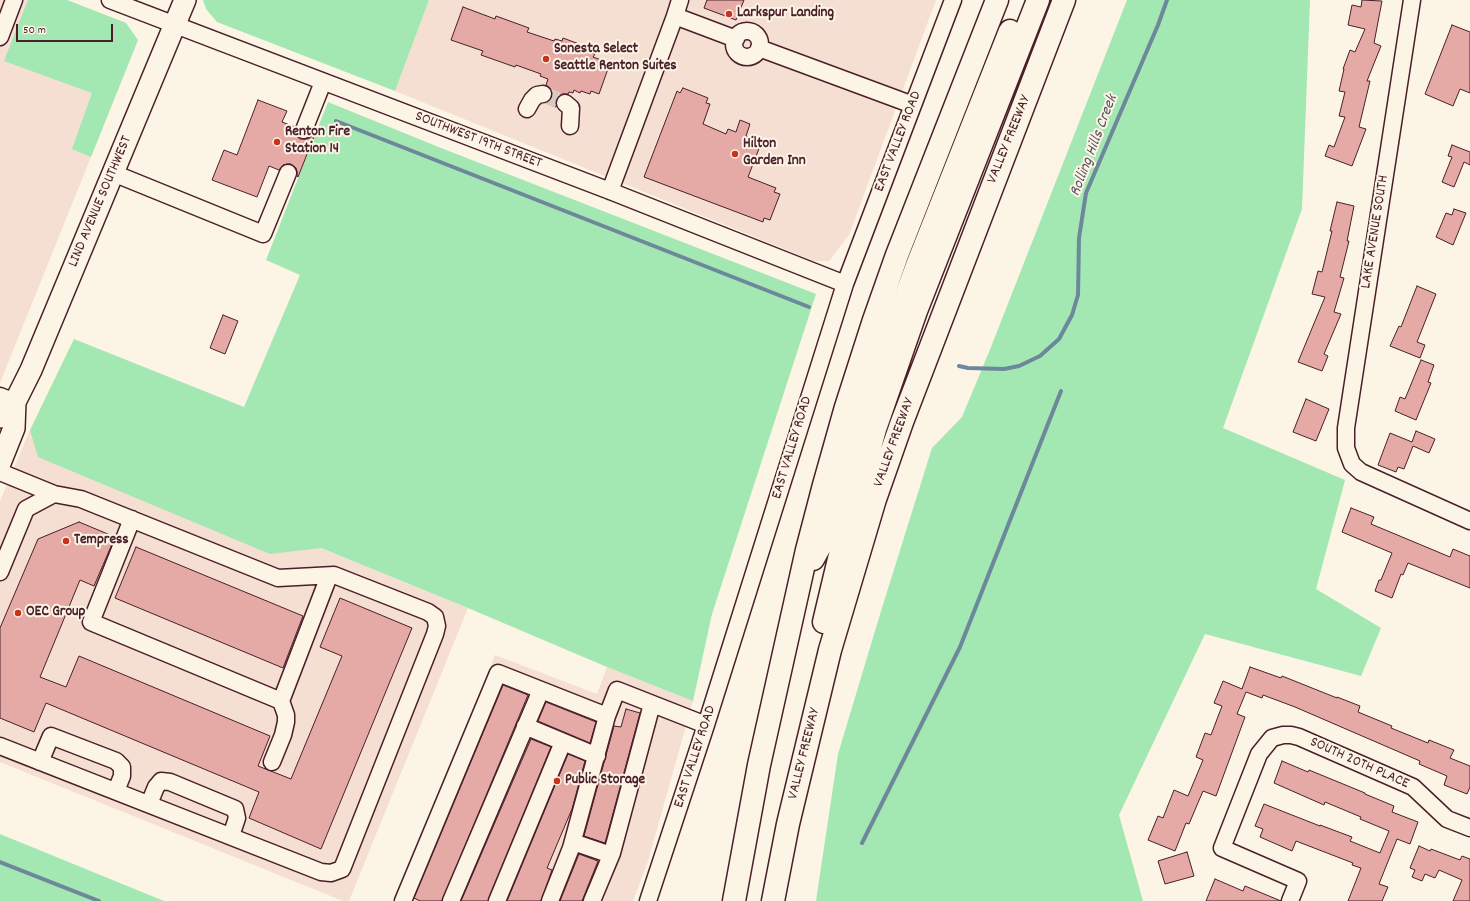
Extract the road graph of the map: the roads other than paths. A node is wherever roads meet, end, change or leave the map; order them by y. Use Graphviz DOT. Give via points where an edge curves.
graph roads {
  1 [pos="14,0"];
  2 [pos="110,0"];
  3 [pos="185,0"];
  4 [pos="680,0"];
  5 [pos="953,0"];
  6 [pos="997,0"];
  7 [pos="1022,0"];
  8 [pos="1038,0"];
  9 [pos="1064,0"];
  10 [pos="1073,0"];
  11 [pos="1412,0"];
  12 [pos="675,16"];
  13 [pos="175,25"];
  14 [pos="0,37"];
  15 [pos="323,82"];
  16 [pos="543,94"];
  17 [pos="565,103"];
  18 [pos="913,105"];
  19 [pos="527,109"];
  20 [pos="570,126"];
  21 [pos="304,130"];
  22 [pos="1005,156"];
  23 [pos="113,173"];
  24 [pos="288,173"];
  25 [pos="610,191"];
  26 [pos="845,284"];
  27 [pos="8,399"];
  28 [pos="0,416"];
  29 [pos="0,463"];
  30 [pos="0,472"];
  31 [pos="54,494"];
  32 [pos="132,519"];
  33 [pos="1470,521"];
  34 [pos="0,572"];
  35 [pos="329,576"];
  36 [pos="799,587"];
  37 [pos="541,690"];
  38 [pos="281,701"];
  39 [pos="652,704"];
  40 [pos="607,716"];
  41 [pos="706,724"];
  42 [pos="525,726"];
  43 [pos="563,742"];
  44 [pos="0,746"];
  45 [pos="596,756"];
  46 [pos="40,762"];
  47 [pos="272,762"];
  48 [pos="116,791"];
  49 [pos="149,804"];
  50 [pos="788,824"];
  51 [pos="1470,828"];
  52 [pos="230,836"];
  53 [pos="573,842"];
  54 [pos="611,855"];
  55 [pos="403,901"];
  56 [pos="451,901"];
  57 [pos="498,901"];
  58 [pos="550,901"];
  59 [pos="592,901"];
  60 [pos="648,901"];
  61 [pos="734,901"];
  62 [pos="773,901"];
  63 [pos="1290,901"];
  1 -- 14 [label="street"];
  2 -- 13 [label="street, SOUTHWEST 19TH STREET"];
  3 -- 13 [label="main road, LIND AVENUE SOUTHWEST"];
  4 -- 12 [label="street"];
  5 -- 18 [label="street, EAST VALLEY ROAD"];
  6 -- 36 [label="highway" via="873,323 824,484"];
  7 -- 36 [label="highway" via="877,371 857,429 829,530"];
  8 -- 50 [label="highway" via="916,311 876,429 839,559 799,722 783,802"];
  9 -- 22 [label="highway, VALLEY FREEWAY"];
  10 -- 22 [label="highway" via="1023,126"];
  11 -- 33 [label="street, LAKE AVENUE SOUTH" via="1346,428 1346,448 1352,464 1361,472"];
  12 -- 18 [label="street" via="736,39 737,50 743,56 751,56 760,48"];
  12 -- 25 [label="street"];
  13 -- 15 [label="street, SOUTHWEST 19TH STREET"];
  13 -- 23 [label="main road, LIND AVENUE SOUTHWEST"];
  15 -- 21 [label="street"];
  15 -- 25 [label="street, SOUTHWEST 19TH STREET"];
  16 -- 19 [label="street" via="537,95"];
  17 -- 20 [label="street" via="571,108"];
  18 -- 26 [label="street, EAST VALLEY ROAD"];
  22 -- 50 [label="highway, VALLEY FREEWAY" via="902,422 875,499 830,650"];
  23 -- 24 [label="street" via="263,234"];
  23 -- 27 [label="main road, LIND AVENUE SOUTHWEST" via="31,370"];
  25 -- 26 [label="street, SOUTHWEST 19TH STREET"];
  26 -- 41 [label="street, EAST VALLEY ROAD"];
  27 -- 28 [label="main road, LIND AVENUE SOUTHWEST"];
  27 -- 29 [label="main road, LIND AVENUE SOUTHWEST" via="14,428"];
  30 -- 31 [label="street"];
  31 -- 32 [label="street" via="81,499"];
  31 -- 34 [label="street" via="26,509"];
  32 -- 35 [label="street" via="278,578"];
  32 -- 38 [label="street" via="91,622"];
  35 -- 38 [label="street"];
  35 -- 52 [label="street" via="334,575 428,612 435,618 435,634 342,869 331,873 321,872"];
  36 -- 61 [label="highway" via="759,765"];
  37 -- 40 [label="street"];
  37 -- 42 [label="street"];
  37 -- 55 [label="street" via="498,673"];
  38 -- 47 [label="street" via="286,722"];
  39 -- 40 [label="street" via="617,690"];
  39 -- 41 [label="street"];
  39 -- 54 [label="street"];
  40 -- 45 [label="street"];
  41 -- 60 [label="street, EAST VALLEY ROAD"];
  42 -- 43 [label="street"];
  42 -- 56 [label="street"];
  43 -- 45 [label="street"];
  43 -- 57 [label="street"];
  44 -- 46 [label="street"];
  45 -- 53 [label="street"];
  46 -- 48 [label="street"];
  46 -- 48 [label="street" via="51,736 65,741 116,761 122,767 122,776"];
  48 -- 49 [label="street"];
  49 -- 52 [label="street"];
  49 -- 52 [label="street" via="161,781 170,782 235,809 237,818"];
  50 -- 62 [label="highway, VALLEY FREEWAY"];
  51 -- 63 [label="street, SOUTH 20TH PLACE" via="1447,819 1413,787 1299,737 1283,735 1272,738 1259,754 1222,848 1298,881"];
  53 -- 54 [label="street"];
  53 -- 58 [label="street"];
  54 -- 59 [label="street"];
}
